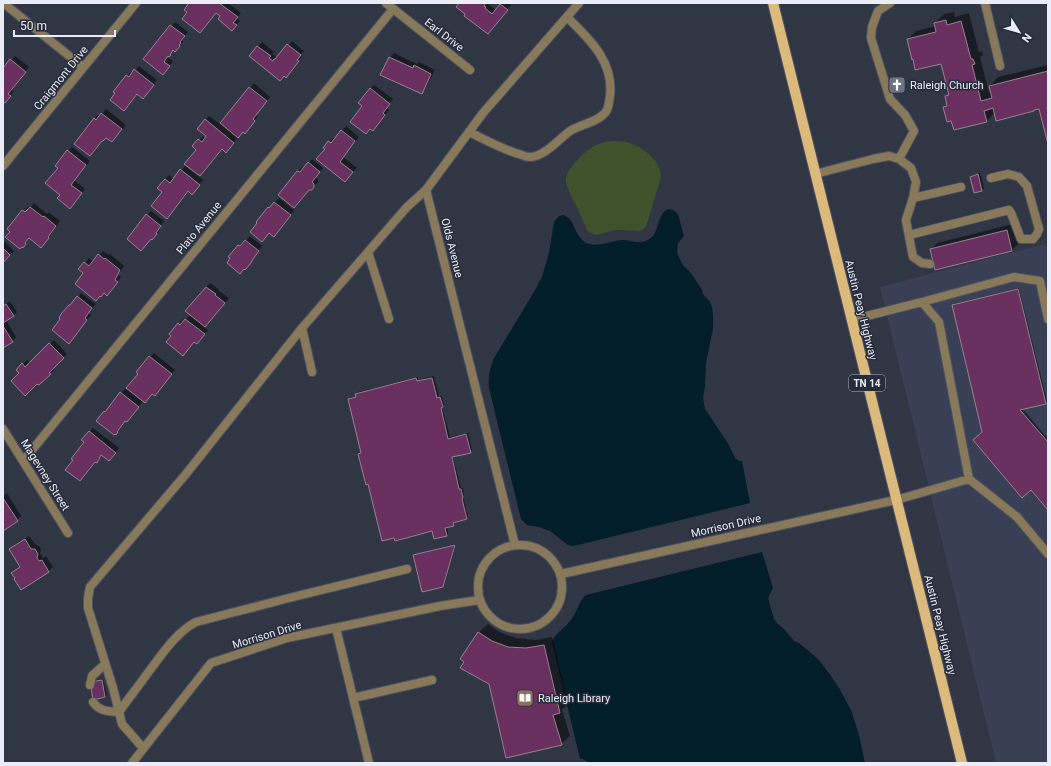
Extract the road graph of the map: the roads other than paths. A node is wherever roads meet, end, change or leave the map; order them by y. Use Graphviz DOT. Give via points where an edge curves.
graph roads {
  1 [pos="136,3"];
  2 [pos="386,3"];
  3 [pos="579,3"];
  4 [pos="773,3"];
  5 [pos="890,3"];
  6 [pos="984,3"];
  7 [pos="7,6"];
  8 [pos="393,9"];
  9 [pos="567,17"];
  10 [pos="1000,66"];
  11 [pos="84,67"];
  12 [pos="470,70"];
  13 [pos="469,132"];
  14 [pos="899,159"];
  15 [pos="3,166"];
  16 [pos="816,174"];
  17 [pos="991,178"];
  18 [pos="961,188"];
  19 [pos="426,190"];
  20 [pos="913,198"];
  21 [pos="908,235"];
  22 [pos="368,252"];
  23 [pos="930,264"];
  24 [pos="922,302"];
  25 [pos="389,319"];
  26 [pos="1048,319"];
  27 [pos="852,320"];
  28 [pos="302,328"];
  29 [pos="312,372"];
  30 [pos="3,429"];
  31 [pos="23,461"];
  32 [pos="969,479"];
  33 [pos="896,500"];
  34 [pos="68,533"];
  35 [pos="515,545"];
  36 [pos="1048,554"];
  37 [pos="407,569"];
  38 [pos="561,574"];
  39 [pos="479,600"];
  40 [pos="336,628"];
  41 [pos="105,664"];
  42 [pos="432,680"];
  43 [pos="90,685"];
  44 [pos="353,698"];
  45 [pos="93,702"];
  46 [pos="119,712"];
  47 [pos="143,748"];
  48 [pos="132,763"];
  49 [pos="369,763"];
  50 [pos="962,763"];
  1 -- 11 [label="street, Craigmont Drive"];
  2 -- 8 [label="street, Earl Drive"];
  3 -- 9 [label="street"];
  4 -- 16 [label="main road, Austin Peay Highway / TN 14"];
  5 -- 14 [label="street" via="878,11 871,38 890,99 905,115 914,131"];
  6 -- 10 [label="street"];
  7 -- 11 [label="street"];
  8 -- 12 [label="street, Earl Drive"];
  8 -- 31 [label="street, Plato Avenue"];
  9 -- 13 [label="street"];
  9 -- 13 [label="street" via="601,54 611,87 607,112 600,118 573,129 539,156 530,157 501,148"];
  11 -- 15 [label="street, Craigmont Drive"];
  13 -- 19 [label="street"];
  14 -- 16 [label="street" via="889,156"];
  14 -- 20 [label="street" via="911,168 916,182"];
  16 -- 27 [label="main road, Austin Peay Highway / TN 14"];
  17 -- 21 [label="street" via="1008,174 1019,177 1027,186 1039,229 1033,239 1021,238 1012,213 1008,210"];
  18 -- 20 [label="street"];
  19 -- 22 [label="street" via="407,207"];
  19 -- 35 [label="street, Olds Avenue"];
  20 -- 21 [label="street" via="906,220"];
  21 -- 23 [label="street" via="913,256 922,263"];
  22 -- 25 [label="street"];
  22 -- 28 [label="street"];
  24 -- 26 [label="street" via="1014,277 1040,281"];
  24 -- 27 [label="street"];
  24 -- 32 [label="street" via="939,322"];
  27 -- 33 [label="main road, Austin Peay Highway / TN 14"];
  28 -- 29 [label="street"];
  28 -- 41 [label="street" via="186,474 90,587 88,608"];
  30 -- 31 [label="street, Magevney Street"];
  31 -- 34 [label="street, Magevney Street"];
  32 -- 33 [label="street, Morrison Drive"];
  32 -- 36 [label="street" via="1016,517"];
  33 -- 38 [label="street, Morrison Drive"];
  33 -- 50 [label="main road, Austin Peay Highway / TN 14"];
  35 -- 38 [label="street" via="530,546 543,551 554,561"];
  35 -- 39 [label="street" via="501,549 489,558 481,571 477,585"];
  37 -- 46 [label="street" via="196,622 174,639"];
  38 -- 39 [label="street" via="561,601 545,622 533,628 506,628 494,622"];
  39 -- 40 [label="street, Morrison Drive"];
  40 -- 44 [label="street"];
  40 -- 47 [label="street, Morrison Drive" via="287,638 211,663"];
  41 -- 43 [label="street" via="92,676"];
  41 -- 46 [label="street"];
  42 -- 44 [label="street"];
  44 -- 49 [label="street"];
  45 -- 46 [label="street" via="104,711"];
  46 -- 47 [label="street" via="122,724"];
  47 -- 48 [label="street, Morrison Drive"];
}
